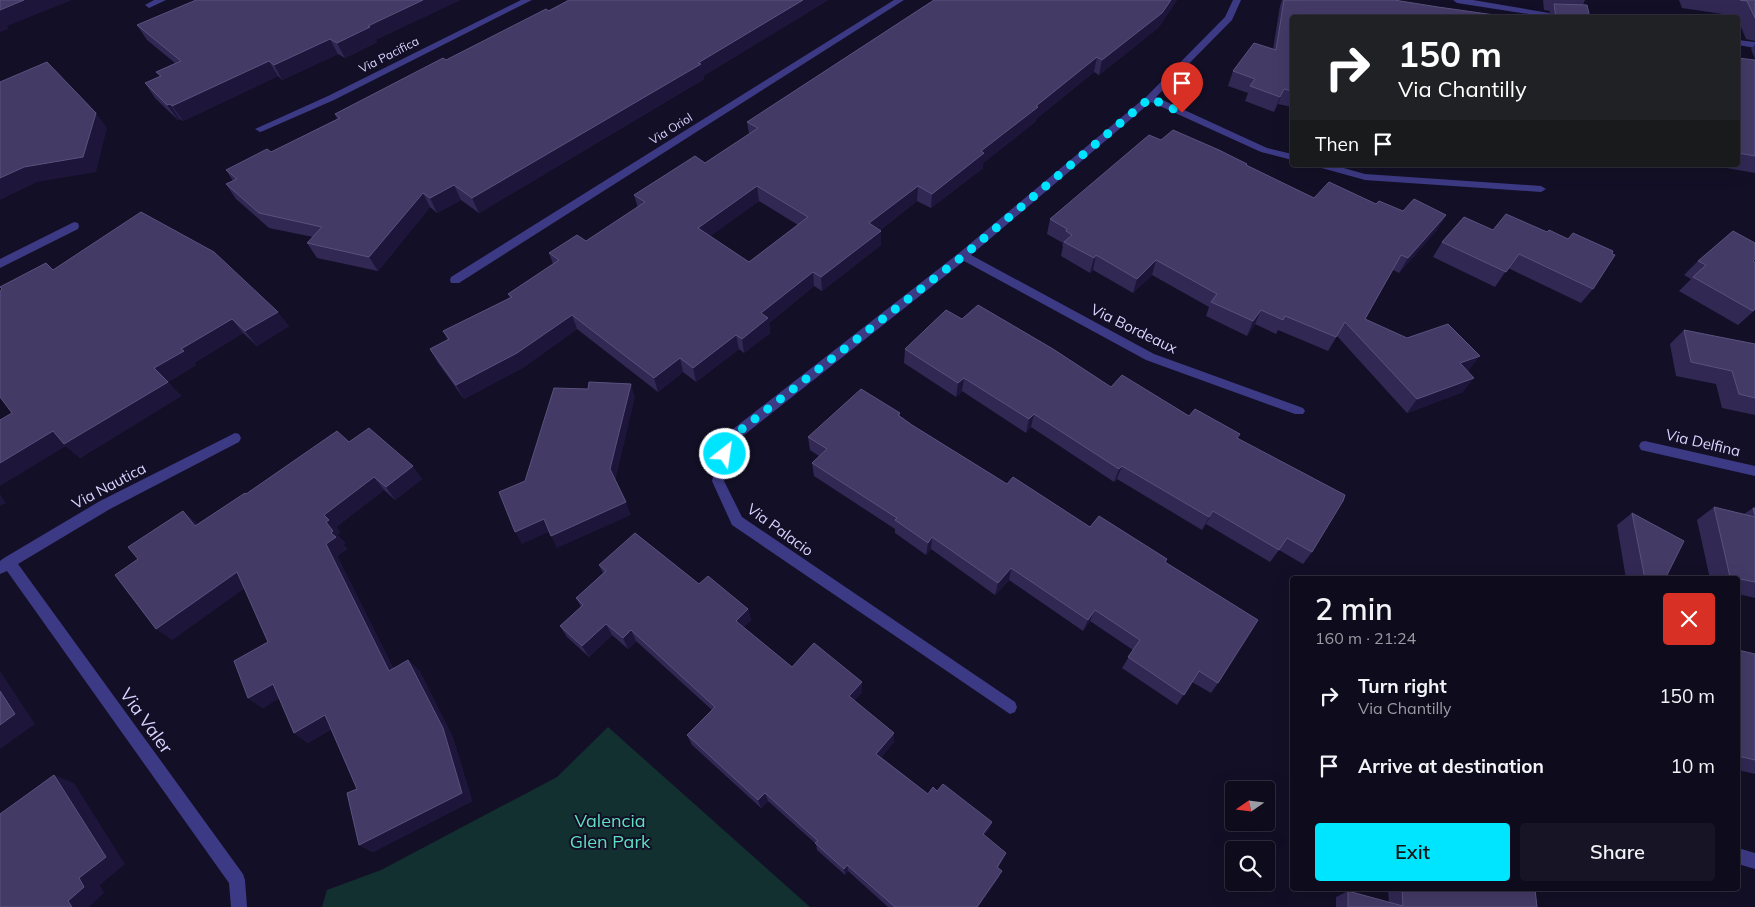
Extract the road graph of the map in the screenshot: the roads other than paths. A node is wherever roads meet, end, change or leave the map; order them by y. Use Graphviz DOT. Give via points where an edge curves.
graph roads {
  1 [pos="162,0"];
  2 [pos="528,0"];
  3 [pos="900,0"];
  4 [pos="1237,0"];
  5 [pos="1457,0"];
  6 [pos="149,5"];
  7 [pos="1554,15"];
  8 [pos="1740,43"];
  9 [pos="1755,46"];
  10 [pos="1150,98"];
  11 [pos="260,129"];
  12 [pos="1290,156"];
  13 [pos="1328,167"];
  14 [pos="1541,189"];
  15 [pos="74,226"];
  16 [pos="963,256"];
  17 [pos="0,264"];
  18 [pos="455,280"];
  19 [pos="1298,411"];
  20 [pos="235,438"];
  21 [pos="1644,446"];
  22 [pos="1755,471"];
  23 [pos="4,565"];
  24 [pos="1010,707"];
  25 [pos="1740,857"];
  26 [pos="1755,861"];
  27 [pos="238,907"];
  1 -- 6 [label="street"];
  2 -- 11 [label="street, Via Pacifica" via="331,98"];
  3 -- 18 [label="street, Via Oriol"];
  4 -- 10 [label="street, Via Palacio" via="1229,18"];
  5 -- 7 [label="street"];
  8 -- 9 [label="street"];
  10 -- 12 [label="street" via="1264,150"];
  10 -- 16 [label="street, Via Palacio"];
  13 -- 14 [label="street" via="1365,177"];
  15 -- 17 [label="street"];
  16 -- 19 [label="street, Via Bordeaux" via="1150,356"];
  16 -- 24 [label="street, Via Palacio" via="728,440 718,481 737,521"];
  20 -- 23 [label="street, Via Nautica" via="105,505"];
  21 -- 22 [label="street, Via Delfina"];
  23 -- 27 [label="street, Via Valer" via="237,880"];
  25 -- 26 [label="street"];
}
